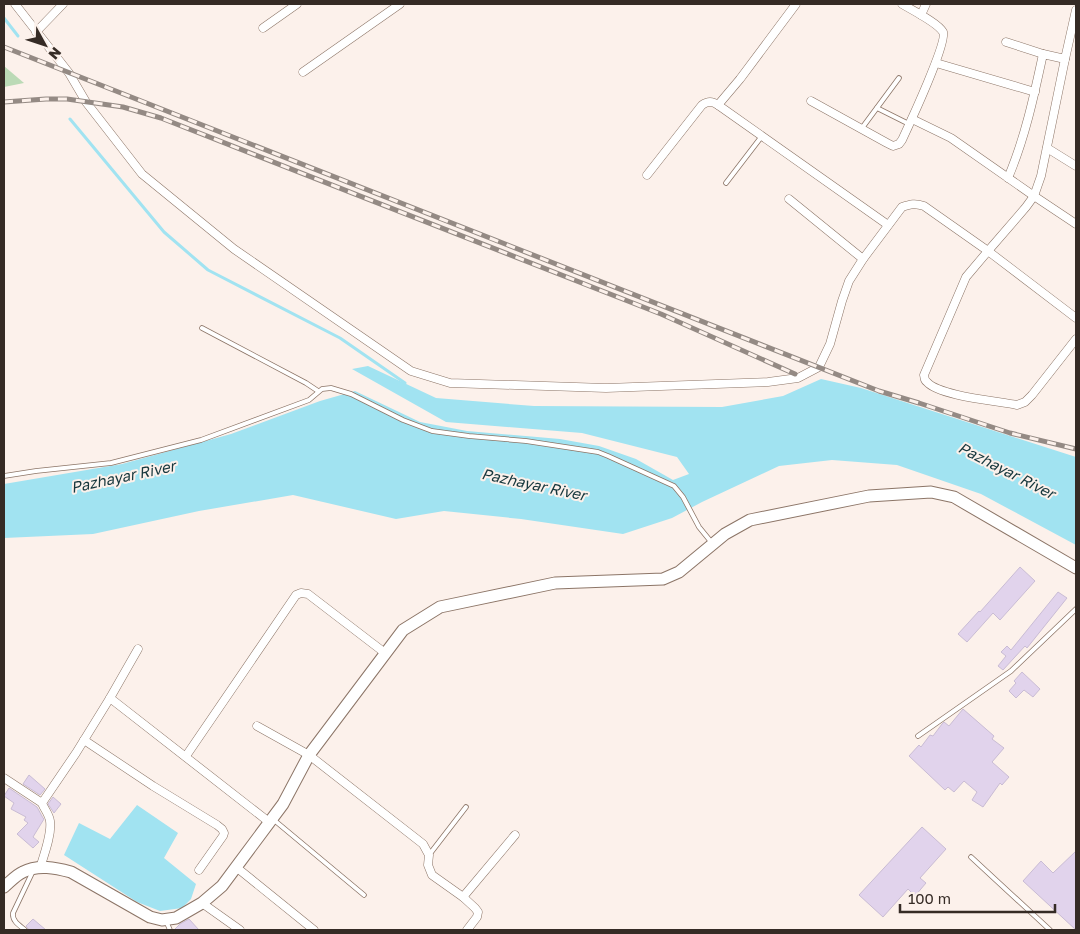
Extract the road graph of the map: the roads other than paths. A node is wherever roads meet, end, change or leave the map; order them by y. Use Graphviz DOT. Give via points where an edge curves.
graph roads {
  1 [pos="15,4"];
  2 [pos="63,4"];
  3 [pos="297,4"];
  4 [pos="400,4"];
  5 [pos="796,4"];
  6 [pos="902,4"];
  7 [pos="926,4"];
  8 [pos="1076,10"];
  9 [pos="922,16"];
  10 [pos="262,28"];
  11 [pos="36,32"];
  12 [pos="1006,42"];
  13 [pos="1043,54"];
  14 [pos="1065,59"];
  15 [pos="936,63"];
  16 [pos="303,72"];
  17 [pos="899,78"];
  18 [pos="1035,92"];
  19 [pos="811,101"];
  20 [pos="718,105"];
  21 [pos="877,108"];
  22 [pos="910,121"];
  23 [pos="861,129"];
  24 [pos="762,136"];
  25 [pos="1047,148"];
  26 [pos="1076,166"];
  27 [pos="647,175"];
  28 [pos="1008,178"];
  29 [pos="726,183"];
  30 [pos="1034,196"];
  31 [pos="789,199"];
  32 [pos="1076,224"];
  33 [pos="888,225"];
  34 [pos="988,250"];
  35 [pos="863,259"];
  36 [pos="1076,318"];
  37 [pos="202,328"];
  38 [pos="1076,338"];
  39 [pos="318,391"];
  40 [pos="4,476"];
  41 [pos="713,544"];
  42 [pos="1076,568"];
  43 [pos="1076,609"];
  44 [pos="138,649"];
  45 [pos="386,653"];
  46 [pos="110,698"];
  47 [pos="257,726"];
  48 [pos="918,736"];
  49 [pos="84,740"];
  50 [pos="309,755"];
  51 [pos="186,756"];
  52 [pos="4,778"];
  53 [pos="42,802"];
  54 [pos="466,807"];
  55 [pos="271,820"];
  56 [pos="515,835"];
  57 [pos="429,854"];
  58 [pos="971,857"];
  59 [pos="236,867"];
  60 [pos="37,869"];
  61 [pos="199,870"];
  62 [pos="6,882"];
  63 [pos="364,895"];
  64 [pos="462,897"];
  65 [pos="202,903"];
  66 [pos="164,919"];
  67 [pos="25,930"];
  68 [pos="170,930"];
  69 [pos="240,930"];
  70 [pos="314,930"];
  71 [pos="467,930"];
  72 [pos="1050,930"];
  1 -- 11 [label="street"];
  2 -- 11 [label="street"];
  3 -- 10 [label="street"];
  4 -- 16 [label="street"];
  5 -- 20 [label="street"];
  6 -- 9 [label="street"];
  7 -- 9 [label="street"];
  8 -- 14 [label="street"];
  9 -- 15 [label="street" via="943,31"];
  11 -- 35 [label="street" via="142,174 234,249 411,371 450,383 606,388 798,378 819,368 830,344 849,281"];
  12 -- 13 [label="street"];
  13 -- 14 [label="street"];
  13 -- 18 [label="street"];
  14 -- 25 [label="street"];
  15 -- 18 [label="street"];
  15 -- 22 [label="street"];
  17 -- 21 [label="lane"];
  18 -- 28 [label="street"];
  19 -- 23 [label="street"];
  20 -- 24 [label="street"];
  20 -- 27 [label="street" via="707,102 702,105"];
  21 -- 22 [label="lane"];
  21 -- 23 [label="lane"];
  22 -- 23 [label="street" via="902,140 893,146"];
  22 -- 28 [label="street" via="951,138"];
  24 -- 29 [label="lane"];
  24 -- 33 [label="street"];
  25 -- 26 [label="street"];
  25 -- 30 [label="street"];
  28 -- 30 [label="street"];
  30 -- 32 [label="street"];
  30 -- 34 [label="street"];
  31 -- 35 [label="street"];
  33 -- 34 [label="street" via="902,207 912,203 924,206"];
  33 -- 35 [label="street"];
  34 -- 36 [label="street"];
  34 -- 38 [label="street" via="966,277 924,375 928,384 953,394 1021,404 1032,395"];
  37 -- 39 [label="lane"];
  39 -- 40 [label="lane" via="309,400 201,440 111,463"];
  39 -- 41 [label="lane" via="327,387 339,390 432,431 598,452 674,486"];
  41 -- 42 [label="street" via="750,520 868,496 932,492 954,497"];
  41 -- 45 [label="street" via="679,572 663,579 555,583 440,607 403,630"];
  43 -- 48 [label="lane" via="1011,671"];
  44 -- 46 [label="street"];
  45 -- 50 [label="street"];
  45 -- 51 [label="street" via="308,594 296,595"];
  46 -- 49 [label="street"];
  46 -- 51 [label="street"];
  47 -- 50 [label="street"];
  49 -- 53 [label="street"];
  49 -- 61 [label="street" via="222,829 224,833"];
  50 -- 55 [label="street"];
  50 -- 57 [label="street" via="423,844"];
  51 -- 55 [label="street"];
  52 -- 53 [label="street"];
  53 -- 60 [label="street" via="50,824"];
  54 -- 57 [label="lane"];
  55 -- 59 [label="street"];
  55 -- 63 [label="lane"];
  56 -- 64 [label="street"];
  57 -- 64 [label="street" via="428,866 432,875"];
  58 -- 72 [label="lane"];
  59 -- 65 [label="street" via="222,886"];
  59 -- 70 [label="street"];
  60 -- 62 [label="street" via="24,871"];
  60 -- 66 [label="street" via="56,868 71,872 150,917"];
  60 -- 67 [label="lane" via="12,917"];
  64 -- 71 [label="street" via="478,912"];
  65 -- 66 [label="street" via="176,918"];
  65 -- 69 [label="street"];
  66 -- 68 [label="lane"];
}
